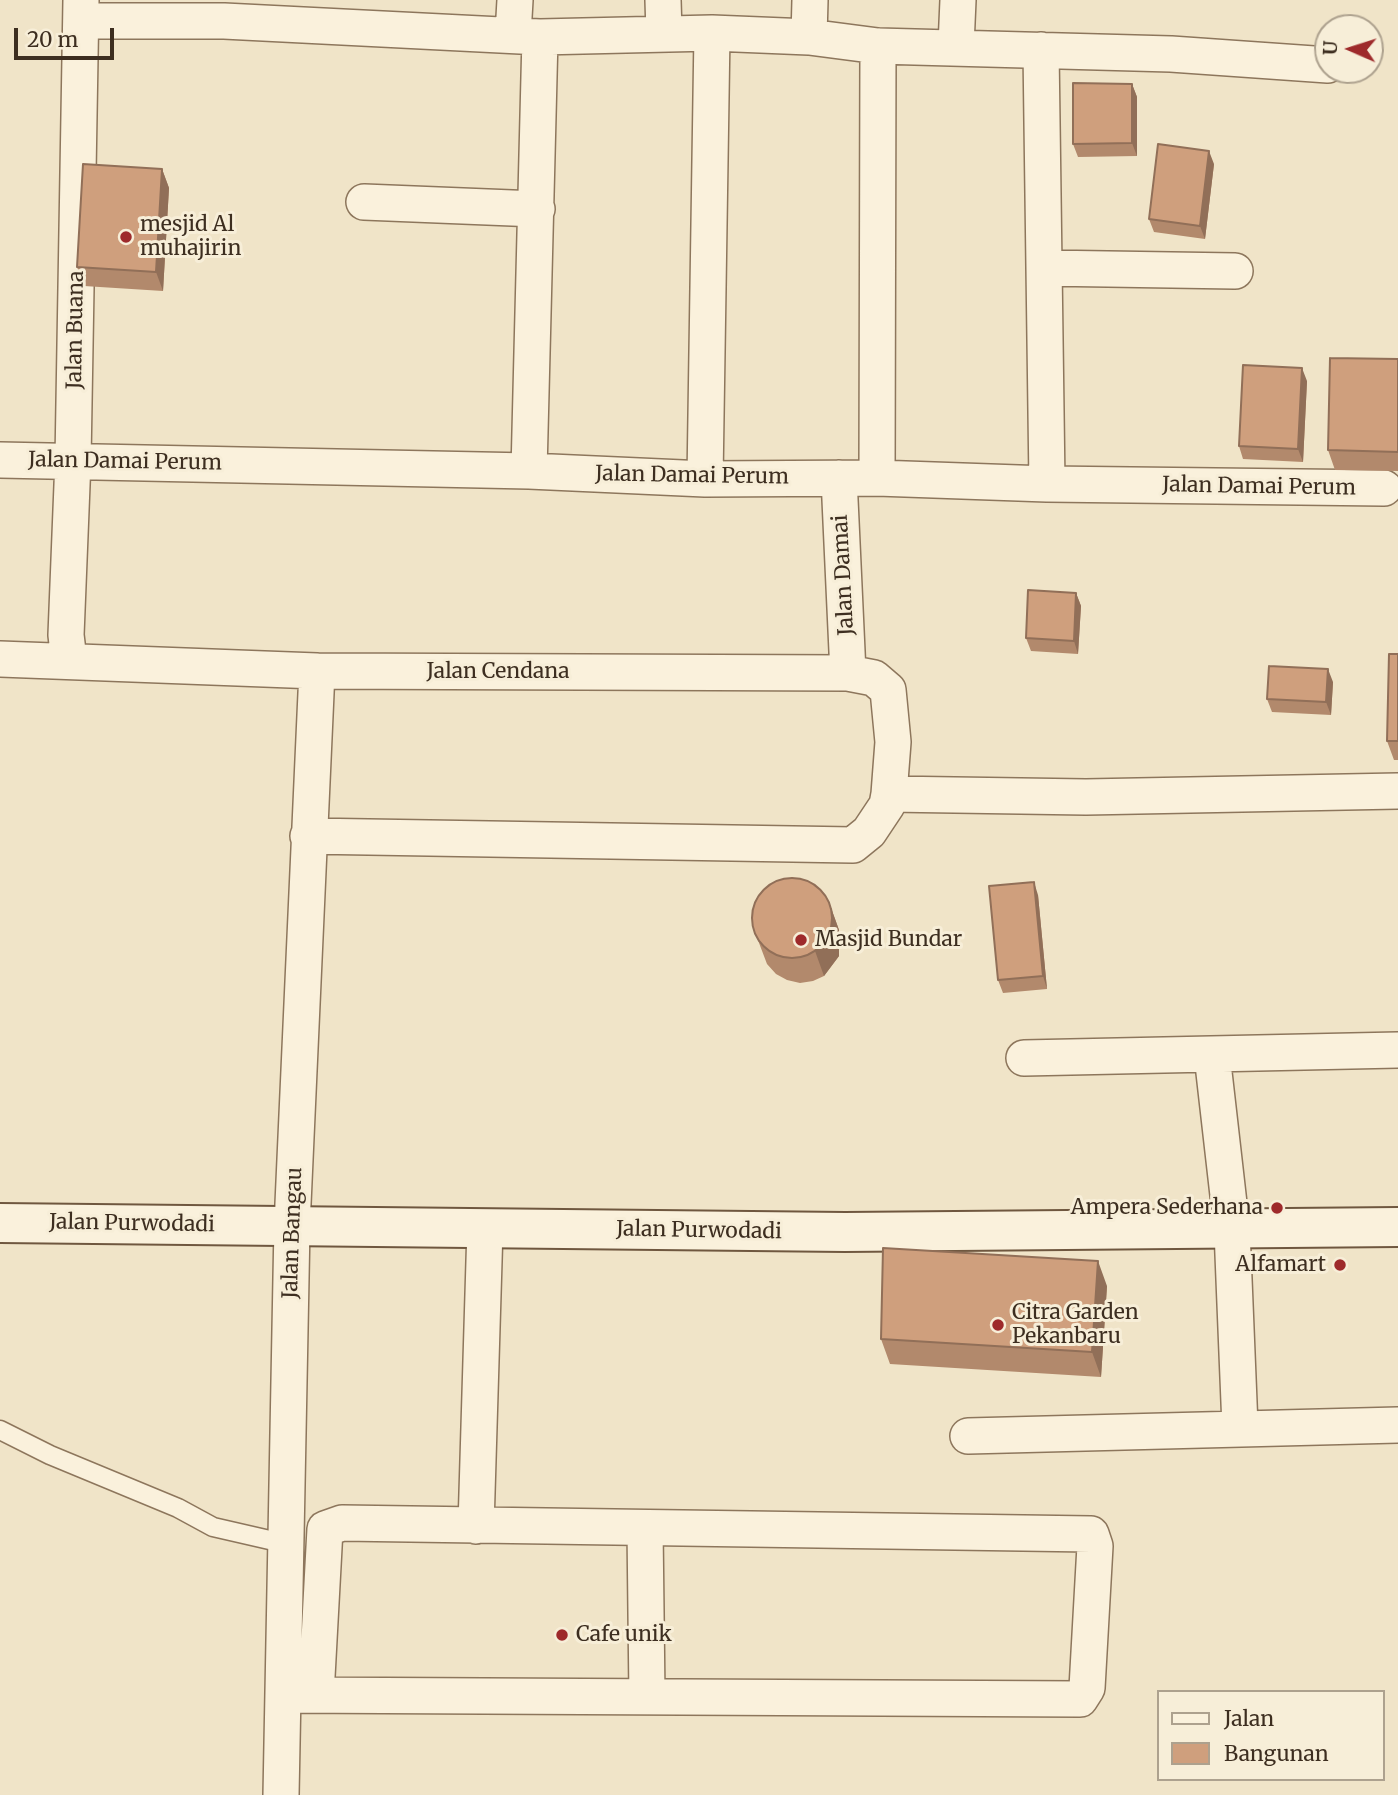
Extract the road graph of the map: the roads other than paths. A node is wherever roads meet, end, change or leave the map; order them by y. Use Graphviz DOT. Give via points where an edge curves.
graph roads {
  1 [pos="515,0"];
  2 [pos="810,0"];
  3 [pos="958,0"];
  4 [pos="81,11"];
  5 [pos="223,11"];
  6 [pos="379,14"];
  7 [pos="663,16"];
  8 [pos="712,33"];
  9 [pos="526,36"];
  10 [pos="809,37"];
  11 [pos="878,46"];
  12 [pos="956,46"];
  13 [pos="1041,50"];
  14 [pos="1314,64"];
  15 [pos="364,202"];
  16 [pos="537,209"];
  17 [pos="1044,268"];
  18 [pos="1235,271"];
  19 [pos="0,460"];
  20 [pos="74,460"];
  21 [pos="529,471"];
  22 [pos="839,478"];
  23 [pos="877,478"];
  24 [pos="705,479"];
  25 [pos="1047,484"];
  26 [pos="1384,488"];
  27 [pos="0,659"];
  28 [pos="69,660"];
  29 [pos="317,671"];
  30 [pos="848,673"];
  31 [pos="1398,791"];
  32 [pos="889,794"];
  33 [pos="309,836"];
  34 [pos="1398,1050"];
  35 [pos="1212,1055"];
  36 [pos="1024,1058"];
  37 [pos="0,1223"];
  38 [pos="292,1226"];
  39 [pos="1398,1227"];
  40 [pos="485,1228"];
  41 [pos="1232,1230"];
  42 [pos="1398,1425"];
  43 [pos="1240,1427"];
  44 [pos="0,1430"];
  45 [pos="968,1436"];
  46 [pos="476,1526"];
  47 [pos="645,1528"];
  48 [pos="287,1544"];
  49 [pos="300,1695"];
  50 [pos="647,1697"];
  51 [pos="281,1795"];
  1 -- 9 [label="street"];
  2 -- 10 [label="street"];
  3 -- 12 [label="street"];
  4 -- 5 [label="street"];
  4 -- 20 [label="street, Jalan Buana"];
  5 -- 6 [label="street"];
  6 -- 9 [label="street"];
  7 -- 8 [label="street"];
  7 -- 9 [label="street"];
  8 -- 10 [label="street"];
  8 -- 24 [label="street"];
  9 -- 16 [label="street"];
  10 -- 11 [label="street"];
  11 -- 12 [label="street"];
  11 -- 23 [label="street"];
  12 -- 13 [label="street"];
  13 -- 14 [label="street"];
  13 -- 17 [label="street"];
  15 -- 16 [label="street"];
  16 -- 21 [label="street"];
  17 -- 18 [label="street"];
  17 -- 25 [label="street"];
  19 -- 20 [label="street, Jalan Damai Perum"];
  20 -- 21 [label="street, Jalan Damai Perum"];
  20 -- 28 [label="street, Jalan Buana" via="66,635"];
  21 -- 24 [label="street, Jalan Damai Perum"];
  22 -- 23 [label="street, Jalan Damai Perum"];
  22 -- 24 [label="street, Jalan Damai Perum"];
  22 -- 30 [label="street, Jalan Damai"];
  23 -- 25 [label="street, Jalan Damai Perum"];
  25 -- 26 [label="street, Jalan Damai Perum"];
  27 -- 28 [label="street, Jalan Cendana"];
  28 -- 29 [label="street, Jalan Cendana"];
  29 -- 30 [label="street, Jalan Cendana"];
  29 -- 33 [label="street, Jalan Bangau"];
  30 -- 32 [label="street, Jalan Cendana" via="874,678 888,690 893,743"];
  31 -- 32 [label="street" via="1086,797"];
  32 -- 33 [label="street" via="869,832 853,845"];
  33 -- 38 [label="street, Jalan Bangau"];
  34 -- 35 [label="street"];
  35 -- 36 [label="street"];
  35 -- 41 [label="street"];
  37 -- 38 [label="street, Jalan Purwodadi"];
  38 -- 40 [label="street, Jalan Purwodadi"];
  38 -- 48 [label="street, Jalan Bangau"];
  39 -- 41 [label="street, Jalan Purwodadi"];
  40 -- 41 [label="street, Jalan Purwodadi"];
  40 -- 46 [label="street"];
  41 -- 43 [label="street"];
  42 -- 43 [label="street"];
  43 -- 45 [label="street"];
  44 -- 48 [label="lane" via="213,1527"];
  46 -- 47 [label="street"];
  46 -- 49 [label="street" via="342,1523 325,1530"];
  47 -- 50 [label="street"];
  47 -- 50 [label="street" via="1091,1534 1095,1546 1087,1688 1080,1699"];
  48 -- 49 [label="street, Jalan Bangau"];
  49 -- 50 [label="street"];
  49 -- 51 [label="street, Jalan Bangau"];
}
